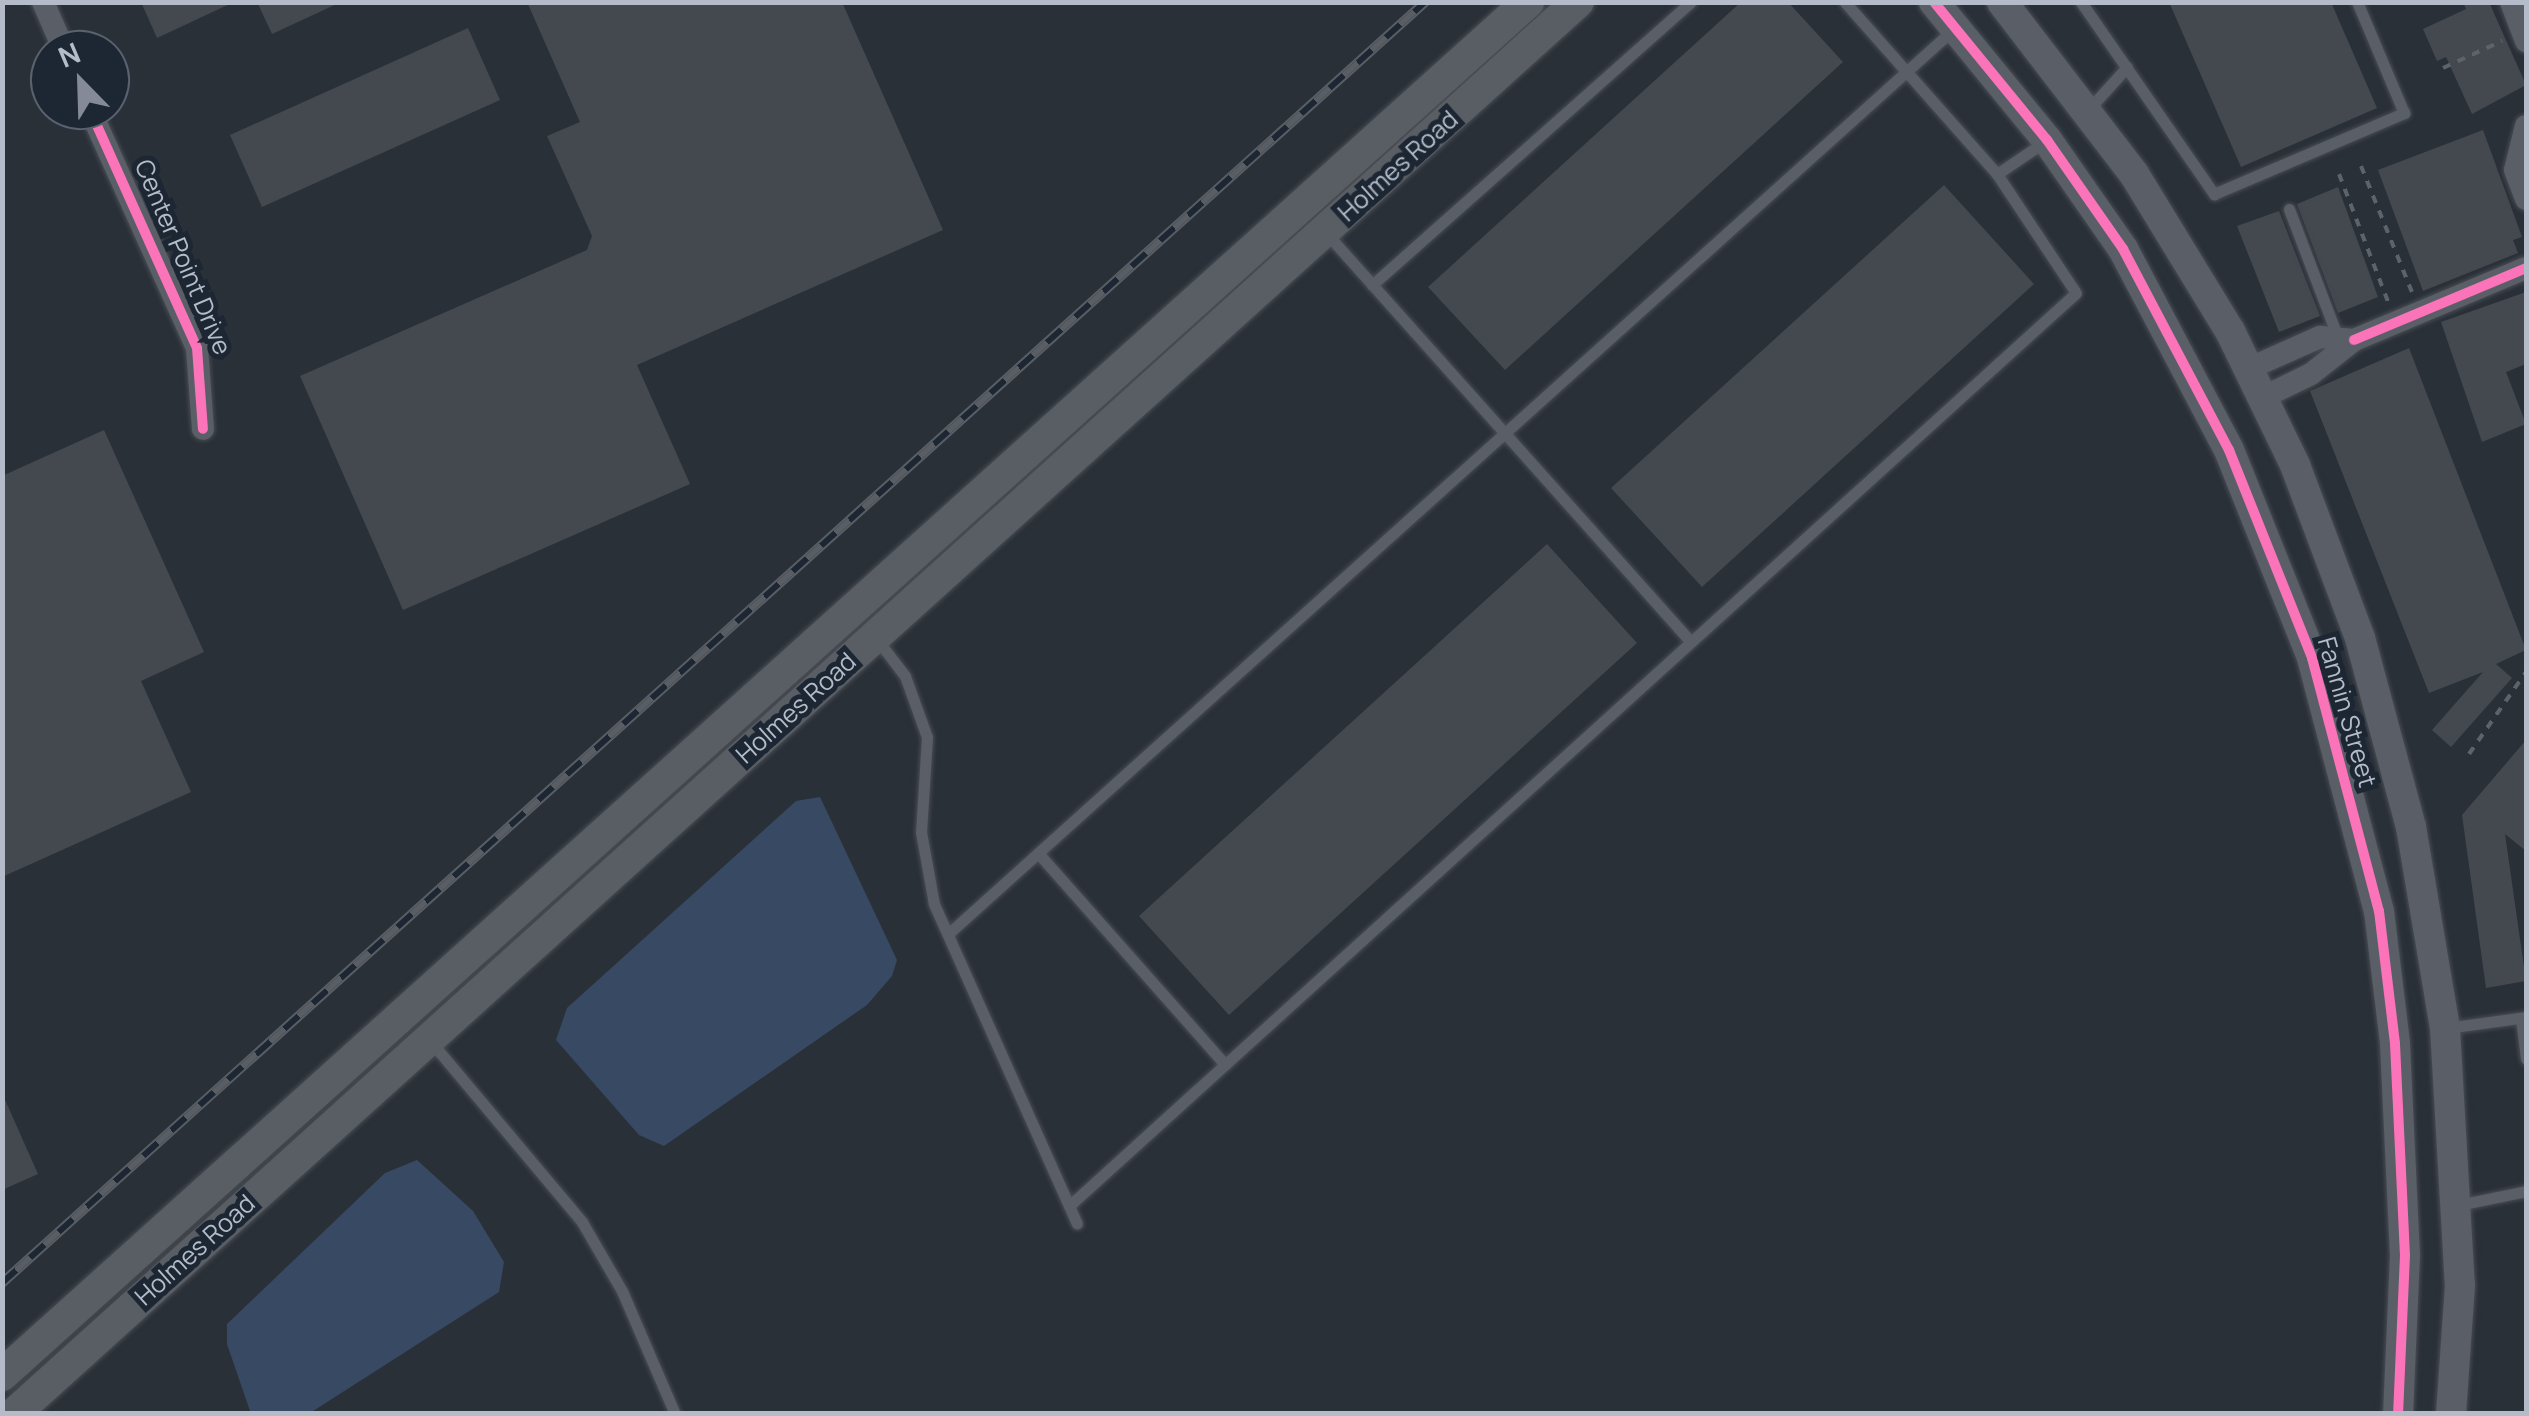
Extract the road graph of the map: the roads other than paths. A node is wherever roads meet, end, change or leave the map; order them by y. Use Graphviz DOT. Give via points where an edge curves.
graph roads {
  1 [pos="42,2"];
  2 [pos="1528,2"];
  3 [pos="1578,2"];
  4 [pos="1691,2"];
  5 [pos="1845,2"];
  6 [pos="1934,2"];
  7 [pos="2002,2"];
  8 [pos="2081,2"];
  9 [pos="2357,2"];
  10 [pos="2511,2"];
  11 [pos="1956,28"];
  12 [pos="55,30"];
  13 [pos="2525,37"];
  14 [pos="2127,66"];
  15 [pos="1908,72"];
  16 [pos="2088,110"];
  17 [pos="2526,126"];
  18 [pos="99,130"];
  19 [pos="2047,140"];
  20 [pos="1997,174"];
  21 [pos="2526,200"];
  22 [pos="1303,206"];
  23 [pos="2289,209"];
  24 [pos="1324,232"];
  25 [pos="2526,268"];
  26 [pos="1372,285"];
  27 [pos="2346,339"];
  28 [pos="2248,369"];
  29 [pos="2262,398"];
  30 [pos="203,429"];
  31 [pos="1505,434"];
  32 [pos="850,612"];
  33 [pos="875,637"];
  34 [pos="1691,642"];
  35 [pos="2410,827"];
  36 [pos="2362,838"];
  37 [pos="1038,853"];
  38 [pos="948,934"];
  39 [pos="404,1014"];
  40 [pos="2524,1018"];
  41 [pos="2445,1028"];
  42 [pos="429,1040"];
  43 [pos="2526,1059"];
  44 [pos="1225,1064"];
  45 [pos="2526,1191"];
  46 [pos="2458,1205"];
  47 [pos="1069,1206"];
  48 [pos="1076,1223"];
  49 [pos="2,1376"];
  50 [pos="14,1414"];
  51 [pos="676,1414"];
  52 [pos="2398,1414"];
  53 [pos="2450,1414"];
  1 -- 12 [label="street"];
  2 -- 22 [label="main road, Holmes Road"];
  3 -- 24 [label="main road, Holmes Road"];
  4 -- 26 [label="lane"];
  5 -- 15 [label="lane"];
  6 -- 11 [label="street, Fannin Street"];
  7 -- 16 [label="street, Fannin Street"];
  8 -- 14 [label="lane"];
  9 -- 14 [label="lane" via="2404,113 2214,194"];
  10 -- 13 [label="street"];
  11 -- 15 [label="lane"];
  11 -- 19 [label="street, Fannin Street"];
  14 -- 16 [label="lane"];
  15 -- 20 [label="lane"];
  15 -- 31 [label="lane"];
  16 -- 19 [label="street"];
  16 -- 28 [label="street, Fannin Street" via="2177,240"];
  17 -- 21 [label="street" via="2516,170"];
  18 -- 30 [label="street, Center Point Drive" via="197,348"];
  19 -- 20 [label="lane"];
  19 -- 36 [label="street, Fannin Street" via="2123,249 2229,450 2312,658"];
  20 -- 34 [label="lane" via="2076,293"];
  22 -- 24 [label="main road"];
  22 -- 32 [label="main road, Holmes Road"];
  23 -- 27 [label="lane"];
  24 -- 26 [label="lane"];
  24 -- 33 [label="main road, Holmes Road"];
  25 -- 27 [label="street"];
  26 -- 31 [label="lane"];
  27 -- 28 [label="street" via="2300,344"];
  27 -- 29 [label="street" via="2311,374"];
  28 -- 29 [label="street, Fannin Street"];
  29 -- 35 [label="street, Fannin Street" via="2335,564"];
  31 -- 34 [label="lane"];
  31 -- 37 [label="lane"];
  32 -- 33 [label="main road"];
  32 -- 39 [label="main road, Holmes Road"];
  33 -- 38 [label="lane" via="906,676 927,737 924,872"];
  33 -- 42 [label="main road, Holmes Road"];
  34 -- 44 [label="lane"];
  35 -- 36 [label="street"];
  35 -- 41 [label="street, Fannin Street"];
  36 -- 52 [label="street, Fannin Street" via="2378,911 2403,1146 2405,1321"];
  37 -- 38 [label="lane"];
  37 -- 44 [label="lane"];
  38 -- 47 [label="lane"];
  39 -- 42 [label="main road"];
  39 -- 49 [label="main road, Holmes Road"];
  40 -- 41 [label="lane"];
  40 -- 43 [label="lane"];
  41 -- 46 [label="street, Fannin Street"];
  42 -- 50 [label="main road, Holmes Road"];
  42 -- 51 [label="lane" via="582,1222 622,1291"];
  44 -- 47 [label="lane"];
  45 -- 46 [label="lane"];
  46 -- 53 [label="street, Fannin Street"];
  47 -- 48 [label="lane"];
}
